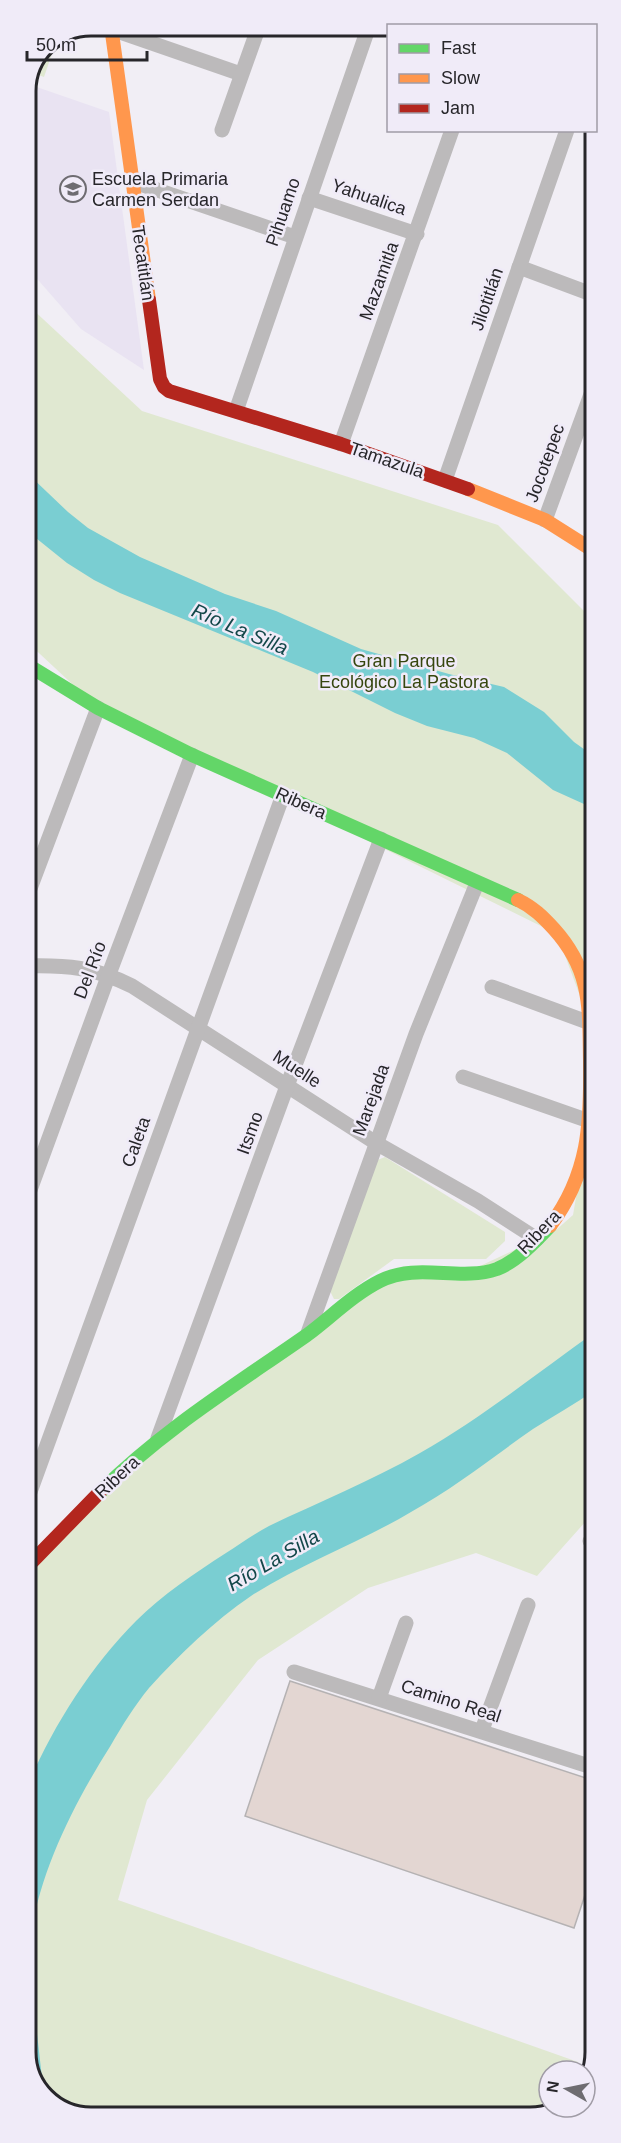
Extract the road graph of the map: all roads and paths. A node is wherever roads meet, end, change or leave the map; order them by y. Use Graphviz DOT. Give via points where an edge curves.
graph roads {
  1 [pos="112,36"];
  2 [pos="136,36"];
  3 [pos="255,36"];
  4 [pos="366,36"];
  5 [pos="241,74"];
  6 [pos="222,129"];
  7 [pos="451,132"];
  8 [pos="566,132"];
  9 [pos="132,181"];
  10 [pos="309,198"];
  11 [pos="417,234"];
  12 [pos="295,237"];
  13 [pos="519,267"];
  14 [pos="585,292"];
  15 [pos="169,390"];
  16 [pos="236,411"];
  17 [pos="585,411"];
  18 [pos="341,444"];
  19 [pos="445,480"];
  20 [pos="545,520"];
  21 [pos="585,545"];
  22 [pos="36,670"];
  23 [pos="99,708"];
  24 [pos="192,755"];
  25 [pos="283,795"];
  26 [pos="381,839"];
  27 [pos="36,873"];
  28 [pos="477,883"];
  29 [pos="36,966"];
  30 [pos="109,974"];
  31 [pos="585,981"];
  32 [pos="492,987"];
  33 [pos="585,1021"];
  34 [pos="198,1028"];
  35 [pos="463,1077"];
  36 [pos="288,1086"];
  37 [pos="585,1120"];
  38 [pos="376,1143"];
  39 [pos="585,1151"];
  40 [pos="36,1174"];
  41 [pos="537,1239"];
  42 [pos="308,1334"];
  43 [pos="157,1440"];
  44 [pos="36,1475"];
  45 [pos="36,1559"];
  46 [pos="528,1605"];
  47 [pos="406,1623"];
  48 [pos="294,1672"];
  49 [pos="379,1698"];
  50 [pos="482,1730"];
  51 [pos="585,1760"];
  1 -- 9 [label="street, Tecatitlán"];
  2 -- 5 [label="street"];
  3 -- 5 [label="street"];
  4 -- 10 [label="street, Pihuamo"];
  5 -- 6 [label="street"];
  7 -- 11 [label="street, Mazamitla"];
  8 -- 13 [label="street, Jilotitlán"];
  9 -- 12 [label="street"];
  9 -- 15 [label="street, Tecatitlán" via="160,379"];
  10 -- 11 [label="street, Yahualica"];
  10 -- 12 [label="street, Pihuamo"];
  11 -- 18 [label="street, Mazamitla"];
  12 -- 16 [label="street, Pihuamo"];
  13 -- 14 [label="street"];
  13 -- 19 [label="street, Jilotitlán"];
  15 -- 16 [label="street, Tamazula"];
  16 -- 18 [label="street, Tamazula"];
  17 -- 20 [label="street, Jocotepec"];
  18 -- 19 [label="street, Tamazula"];
  19 -- 20 [label="street, Tamazula"];
  20 -- 21 [label="street, Tamazula"];
  22 -- 23 [label="street, Ribera"];
  23 -- 24 [label="street, Ribera"];
  23 -- 27 [label="street"];
  24 -- 25 [label="street, Ribera"];
  24 -- 30 [label="street, Del Río"];
  25 -- 26 [label="street, Ribera"];
  25 -- 34 [label="street, Caleta"];
  26 -- 28 [label="street, Ribera"];
  26 -- 36 [label="street, Itsmo"];
  28 -- 31 [label="street, Ribera" via="529,905 557,934 581,968"];
  28 -- 38 [label="street, Marejada"];
  29 -- 30 [label="street, Muelle" via="80,967"];
  30 -- 34 [label="street, Muelle"];
  30 -- 40 [label="street, Del Río"];
  32 -- 33 [label="street"];
  34 -- 36 [label="street, Muelle"];
  34 -- 44 [label="street, Caleta"];
  35 -- 37 [label="street"];
  36 -- 38 [label="street, Muelle"];
  36 -- 43 [label="street, Itsmo"];
  38 -- 41 [label="street, Muelle"];
  38 -- 42 [label="street, Marejada"];
  39 -- 41 [label="street, Ribera" via="571,1195"];
  41 -- 42 [label="street, Ribera" via="511,1261 484,1272 390,1276"];
  42 -- 43 [label="street, Ribera"];
  43 -- 45 [label="street, Ribera"];
  46 -- 50 [label="street"];
  47 -- 49 [label="street"];
  48 -- 49 [label="street, Camino Real"];
  49 -- 50 [label="street, Camino Real"];
  50 -- 51 [label="street, Camino Real"];
}
